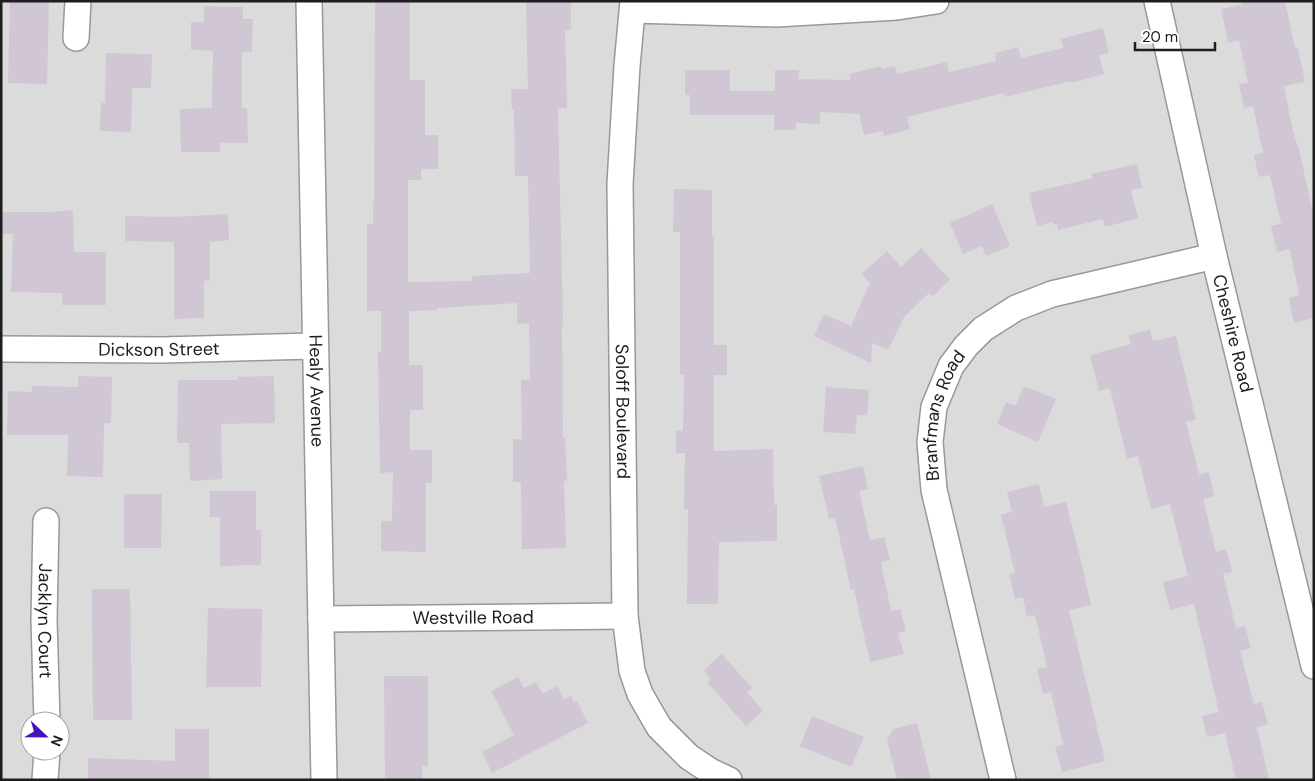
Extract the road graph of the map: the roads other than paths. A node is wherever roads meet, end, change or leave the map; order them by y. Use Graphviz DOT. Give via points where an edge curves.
graph roads {
  1 [pos="78,1"];
  2 [pos="308,1"];
  3 [pos="936,1"];
  4 [pos="1156,1"];
  5 [pos="633,6"];
  6 [pos="76,38"];
  7 [pos="1214,256"];
  8 [pos="315,346"];
  9 [pos="1,349"];
  10 [pos="46,521"];
  11 [pos="1306,598"];
  12 [pos="625,616"];
  13 [pos="321,619"];
  14 [pos="1314,666"];
  15 [pos="46,711"];
  16 [pos="46,761"];
  17 [pos="45,780"];
  18 [pos="324,780"];
  19 [pos="729,780"];
  20 [pos="1002,780"];
  1 -- 6 [label="street"];
  2 -- 8 [label="street, Healy Avenue"];
  3 -- 5 [label="street" via="897,7 776,14"];
  4 -- 7 [label="street, Cheshire Road"];
  5 -- 12 [label="street, Soloff Boulevard" via="620,184"];
  7 -- 11 [label="street, Cheshire Road"];
  7 -- 20 [label="street, Branfmans Road" via="1052,294 1016,308 983,329 966,346 944,382 934,407 930,442 934,490"];
  8 -- 9 [label="street, Dickson Street" via="162,350"];
  8 -- 13 [label="street, Healy Avenue"];
  10 -- 15 [label="street, Jacklyn Court"];
  11 -- 14 [label="street, Cheshire Road"];
  12 -- 13 [label="street, Westville Road"];
  12 -- 19 [label="street, Soloff Boulevard" via="632,671 640,694 659,727 689,758"];
  13 -- 18 [label="street, Healy Avenue"];
  16 -- 17 [label="street"];
}
